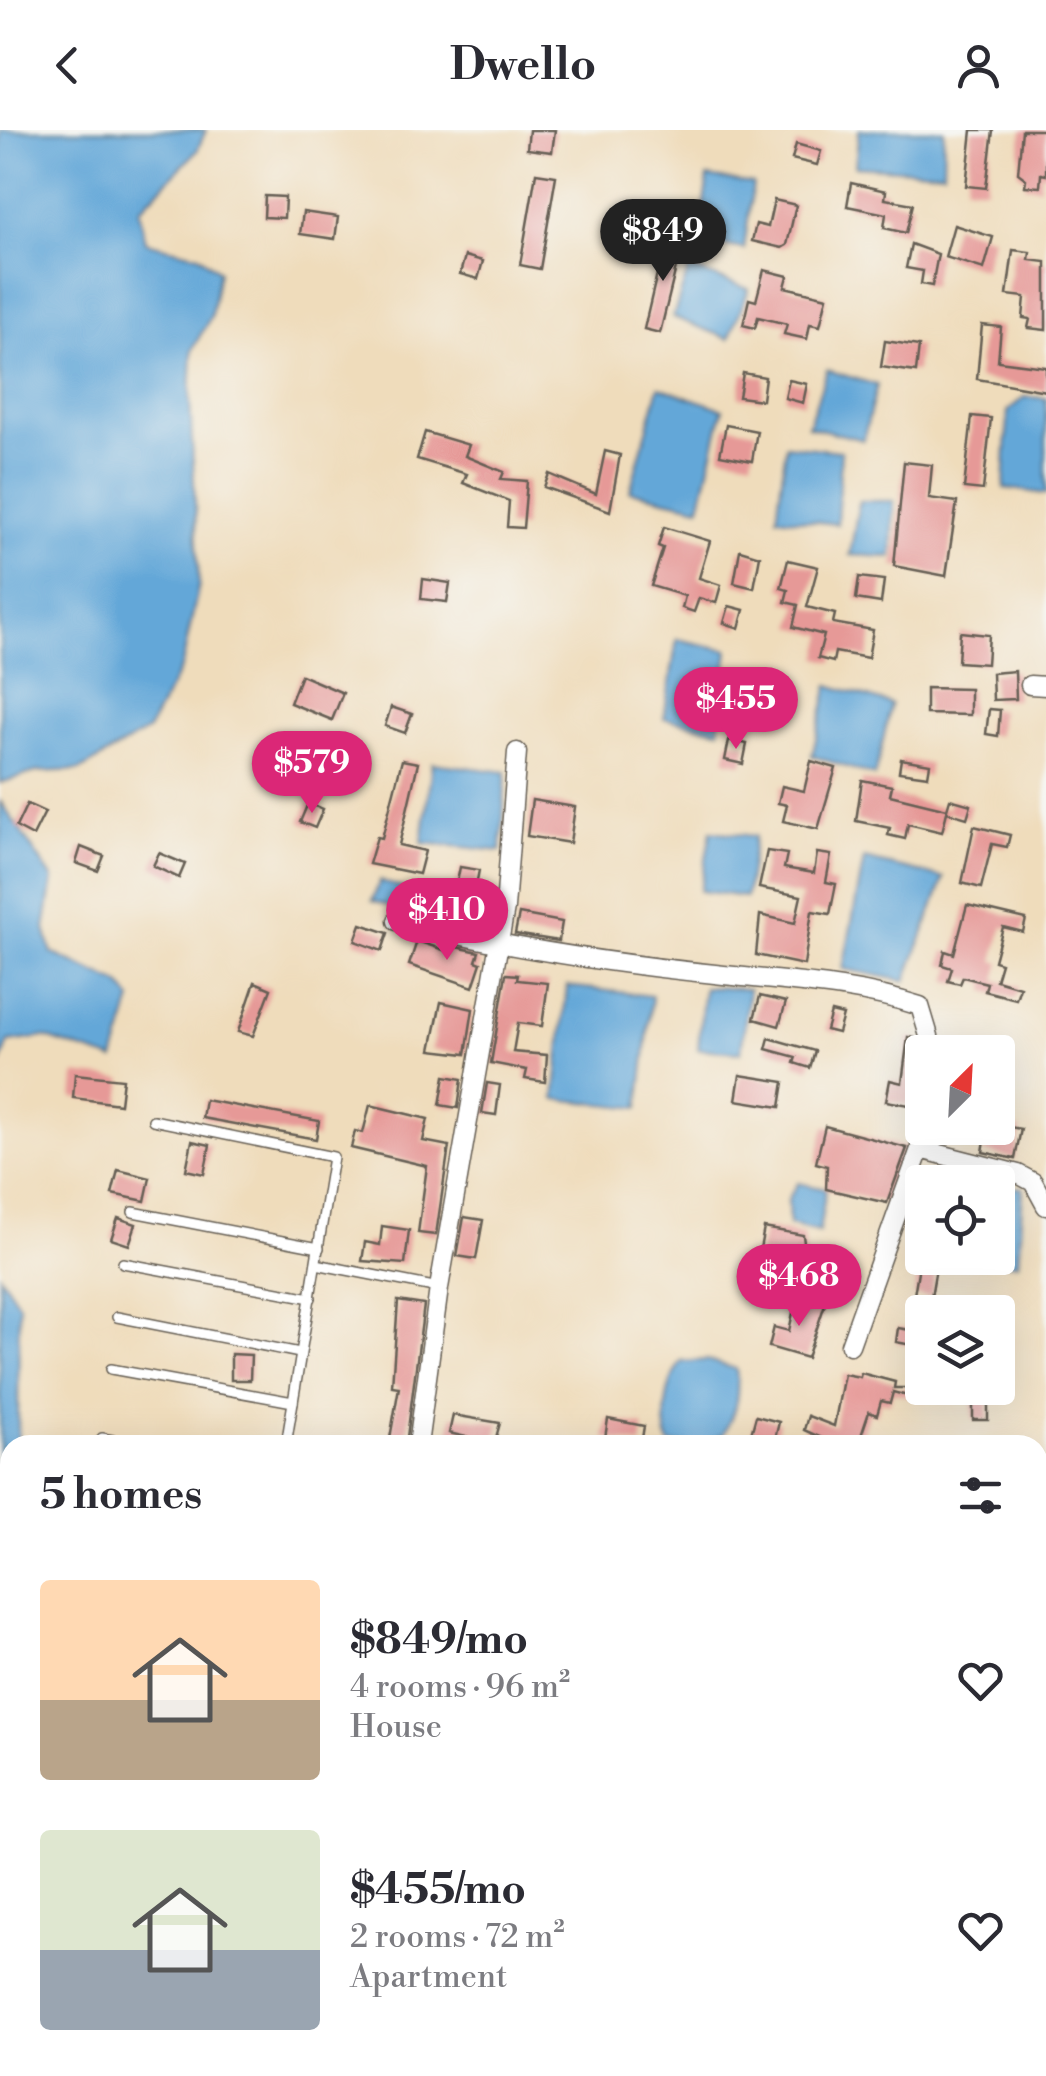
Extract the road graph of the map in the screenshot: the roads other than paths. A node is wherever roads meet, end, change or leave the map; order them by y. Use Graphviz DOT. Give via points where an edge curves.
graph roads {
  1 [pos="517,752"];
  2 [pos="397,921"];
  3 [pos="499,946"];
  4 [pos="929,1035"];
  5 [pos="153,1120"];
  6 [pos="920,1145"];
  7 [pos="920,1149"];
  8 [pos="1046,1206"];
  9 [pos="133,1212"];
  10 [pos="319,1248"];
  11 [pos="124,1263"];
  12 [pos="316,1264"];
  13 [pos="439,1288"];
  14 [pos="311,1298"];
  15 [pos="117,1317"];
  16 [pos="850,1345"];
  17 [pos="300,1354"];
  18 [pos="111,1369"];
  19 [pos="293,1402"];
  20 [pos="288,1435"];
  21 [pos="419,1435"];
  1 -- 3 [label="street"];
  2 -- 3 [label="street"];
  3 -- 4 [label="street" via="859,987 920,1006"];
  3 -- 13 [label="street"];
  5 -- 10 [label="lane" via="330,1155"];
  6 -- 7 [label="street"];
  7 -- 8 [label="street" via="1018,1174 1033,1182"];
  7 -- 16 [label="street"];
  9 -- 10 [label="lane"];
  10 -- 12 [label="lane"];
  11 -- 14 [label="lane"];
  12 -- 13 [label="lane"];
  12 -- 14 [label="lane"];
  13 -- 21 [label="street"];
  14 -- 17 [label="lane"];
  15 -- 17 [label="lane"];
  17 -- 19 [label="lane"];
  18 -- 19 [label="lane"];
  19 -- 20 [label="lane"];
}
